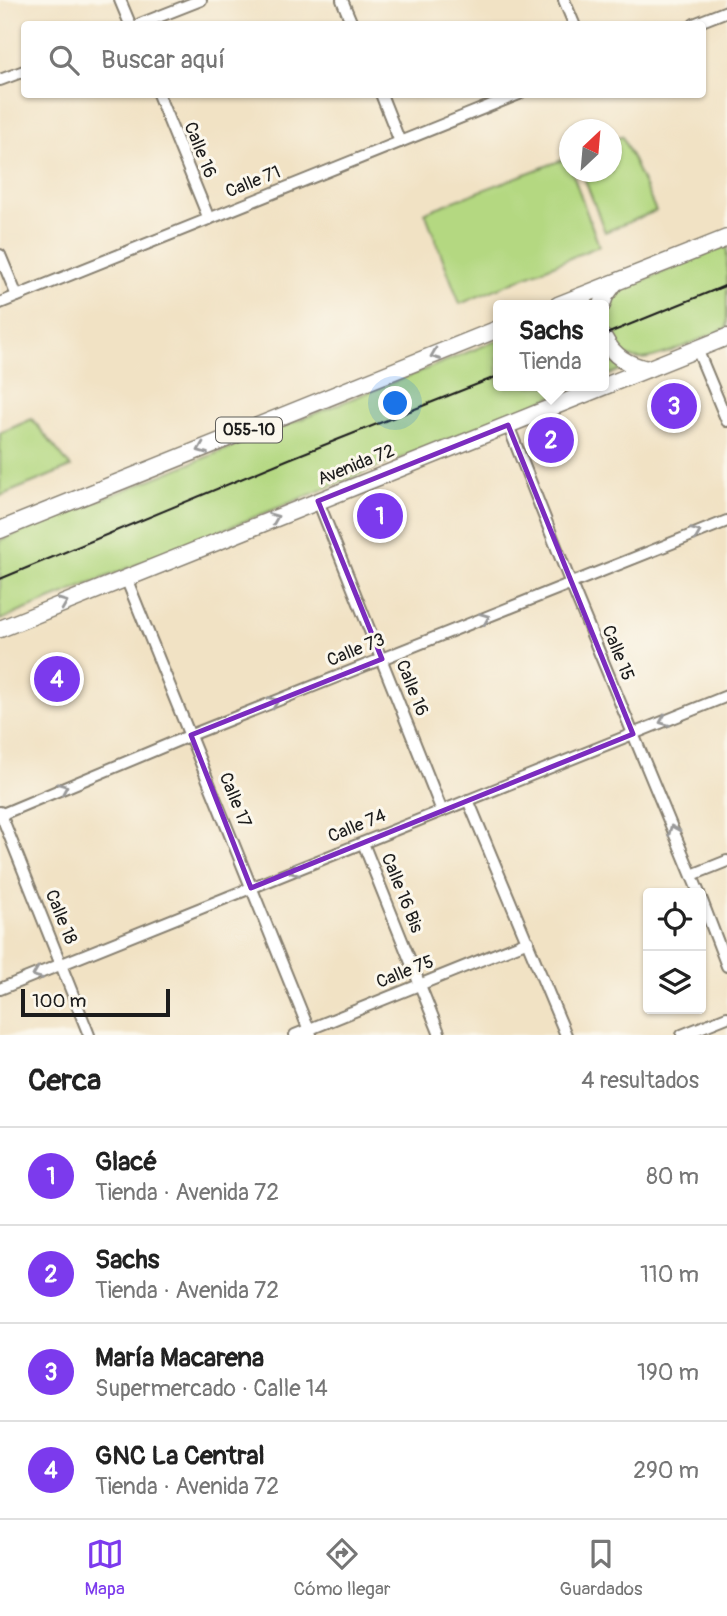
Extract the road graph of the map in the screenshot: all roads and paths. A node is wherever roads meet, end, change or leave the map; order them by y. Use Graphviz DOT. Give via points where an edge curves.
graph roads {
  1 [pos="120,0"];
  2 [pos="201,0"];
  3 [pos="342,0"];
  4 [pos="564,0"];
  5 [pos="727,11"];
  6 [pos="129,21"];
  7 [pos="148,21"];
  8 [pos="351,21"];
  9 [pos="573,21"];
  10 [pos="702,21"];
  11 [pos="21,72"];
  12 [pos="0,80"];
  13 [pos="161,98"];
  14 [pos="383,98"];
  15 [pos="509,98"];
  16 [pos="400,142"];
  17 [pos="209,219"];
  18 [pos="727,237"];
  19 [pos="0,255"];
  20 [pos="614,284"];
  21 [pos="17,296"];
  22 [pos="571,300"];
  23 [pos="604,300"];
  24 [pos="0,303"];
  25 [pos="493,331"];
  26 [pos="727,337"];
  27 [pos="609,348"];
  28 [pos="697,349"];
  29 [pos="648,369"];
  30 [pos="609,383"];
  31 [pos="586,391"];
  32 [pos="727,421"];
  33 [pos="508,425"];
  34 [pos="318,501"];
  35 [pos="727,521"];
  36 [pos="0,530"];
  37 [pos="126,578"];
  38 [pos="571,584"];
  39 [pos="0,629"];
  40 [pos="382,659"];
  41 [pos="727,696"];
  42 [pos="633,734"];
  43 [pos="191,735"];
  44 [pos="468,800"];
  45 [pos="442,811"];
  46 [pos="0,813"];
  47 [pos="363,843"];
  48 [pos="727,861"];
  49 [pos="692,875"];
  50 [pos="251,888"];
  51 [pos="697,888"];
  52 [pos="706,911"];
  53 [pos="528,941"];
  54 [pos="61,965"];
  55 [pos="727,966"];
  56 [pos="420,984"];
  57 [pos="0,989"];
  58 [pos="727,1017"];
  59 [pos="310,1032"];
  60 [pos="89,1035"];
  61 [pos="295,1035"];
  62 [pos="440,1035"];
  63 [pos="566,1035"];
  64 [pos="682,1035"];
  1 -- 6 [label="street"];
  2 -- 7 [label="street"];
  3 -- 8 [label="street"];
  4 -- 9 [label="street"];
  5 -- 10 [label="street"];
  11 -- 12 [label="street"];
  13 -- 17 [label="street, Calle 16"];
  14 -- 16 [label="street"];
  15 -- 16 [label="street, Calle 71"];
  16 -- 17 [label="street, Calle 71"];
  17 -- 21 [label="street, Calle 71"];
  18 -- 20 [label="highway"];
  19 -- 21 [label="street"];
  20 -- 22 [label="highway"];
  20 -- 23 [label="highway"];
  21 -- 24 [label="street, Calle 71"];
  25 -- 36 [label="highway, 055-10, one-way"];
  26 -- 28 [label="highway, Avenida 72"];
  27 -- 29 [label="highway" via="619,359"];
  28 -- 29 [label="highway, Avenida 72"];
  28 -- 32 [label="street"];
  29 -- 30 [label="highway, Avenida 72"];
  31 -- 33 [label="highway, Avenida 72"];
  33 -- 34 [label="highway, Avenida 72"];
  33 -- 38 [label="street, Calle 15"];
  37 -- 34 [label="highway, Avenida 72, one-way"];
  34 -- 40 [label="street, Calle 16"];
  38 -- 35 [label="street, Calle 73, one-way"];
  39 -- 37 [label="highway, Avenida 72, one-way"];
  37 -- 43 [label="street, Calle 17"];
  40 -- 38 [label="street, Calle 73, one-way"];
  38 -- 42 [label="street, Calle 15"];
  43 -- 40 [label="street, Calle 73, one-way"];
  40 -- 45 [label="street, Calle 16"];
  41 -- 42 [label="street, Calle 74, one-way"];
  42 -- 44 [label="street, Calle 74"];
  49 -- 42 [label="street, Calle 15, one-way"];
  46 -- 43 [label="street, Calle 73, one-way"];
  43 -- 50 [label="street, Calle 17"];
  44 -- 45 [label="street, Calle 74"];
  44 -- 53 [label="street"];
  45 -- 47 [label="street, Calle 74"];
  46 -- 54 [label="street, Calle 18"];
  47 -- 50 [label="street, Calle 74, one-way"];
  47 -- 56 [label="street, Calle 16 Bis"];
  48 -- 49 [label="street"];
  49 -- 51 [label="street, Calle 15"];
  50 -- 54 [label="street, Calle 74"];
  50 -- 59 [label="street, Calle 17"];
  52 -- 55 [label="street"];
  53 -- 56 [label="street, Calle 75"];
  53 -- 63 [label="street"];
  54 -- 57 [label="street, Calle 74, one-way"];
  54 -- 60 [label="street, Calle 18"];
  56 -- 59 [label="street, Calle 75"];
  56 -- 62 [label="street, Calle 16 Bis"];
  58 -- 64 [label="street"];
  59 -- 61 [label="street, Calle 75"];
}
